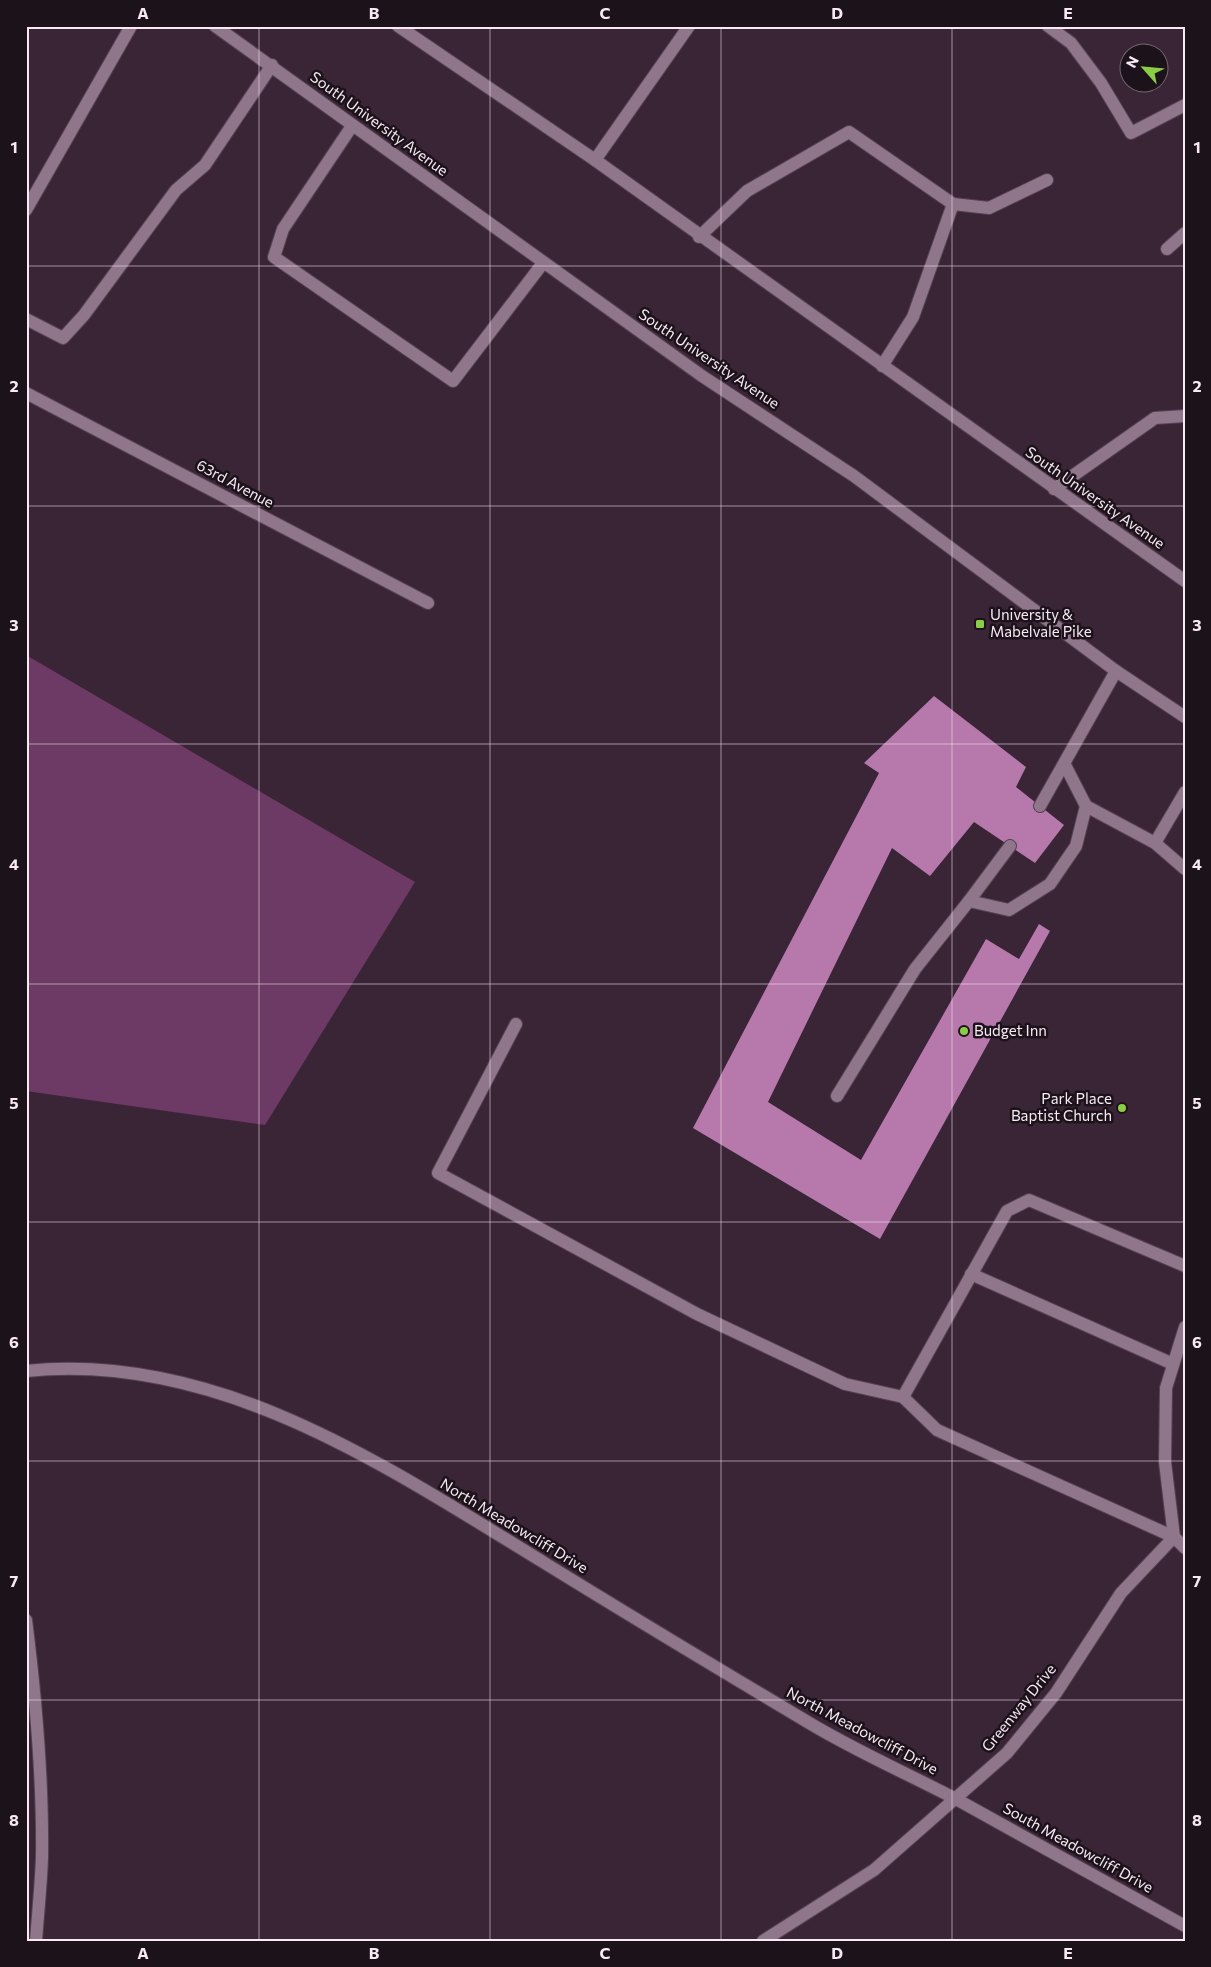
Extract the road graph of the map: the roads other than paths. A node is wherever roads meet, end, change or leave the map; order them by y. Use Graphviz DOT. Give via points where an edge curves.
graph roads {
  1 [pos="130,26"];
  2 [pos="215,26"];
  3 [pos="398,26"];
  4 [pos="689,26"];
  5 [pos="1048,26"];
  6 [pos="272,65"];
  7 [pos="1185,105"];
  8 [pos="352,126"];
  9 [pos="595,160"];
  10 [pos="1048,180"];
  11 [pos="953,204"];
  12 [pos="26,210"];
  13 [pos="1185,233"];
  14 [pos="699,236"];
  15 [pos="1167,249"];
  16 [pos="543,263"];
  17 [pos="26,319"];
  18 [pos="882,366"];
  19 [pos="26,393"];
  20 [pos="1179,416"];
  21 [pos="1054,489"];
  22 [pos="1185,581"];
  23 [pos="428,604"];
  24 [pos="1116,671"];
  25 [pos="1185,717"];
  26 [pos="1065,765"];
  27 [pos="1185,792"];
  28 [pos="1040,806"];
  29 [pos="1086,806"];
  30 [pos="1156,844"];
  31 [pos="1010,846"];
  32 [pos="1185,869"];
  33 [pos="969,902"];
  34 [pos="516,1024"];
  35 [pos="837,1096"];
  36 [pos="1185,1266"];
  37 [pos="971,1274"];
  38 [pos="1185,1327"];
  39 [pos="1173,1364"];
  40 [pos="26,1371"];
  41 [pos="903,1397"];
  42 [pos="1174,1537"];
  43 [pos="1185,1548"];
  44 [pos="26,1620"];
  45 [pos="955,1799"];
  46 [pos="1185,1926"];
  47 [pos="36,1941"];
  48 [pos="763,1941"];
  1 -- 12 [label="street"];
  2 -- 6 [label="street, South University Avenue"];
  3 -- 9 [label="street, South University Avenue"];
  4 -- 9 [label="street"];
  5 -- 7 [label="street" via="1071,43 1101,83 1131,133"];
  6 -- 8 [label="street, South University Avenue"];
  6 -- 17 [label="street" via="204,165 176,190 84,315 63,338"];
  8 -- 16 [label="street, South University Avenue"];
  8 -- 16 [label="street" via="284,229 274,257 453,381"];
  9 -- 14 [label="street, South University Avenue"];
  10 -- 11 [label="street" via="989,208"];
  11 -- 14 [label="street" via="849,132 748,191"];
  11 -- 18 [label="street" via="913,317"];
  13 -- 15 [label="street"];
  14 -- 18 [label="street, South University Avenue"];
  16 -- 24 [label="street, South University Avenue" via="702,376 854,476"];
  18 -- 21 [label="street, South University Avenue"];
  19 -- 23 [label="street, 63rd Avenue"];
  20 -- 21 [label="street" via="1155,418"];
  21 -- 22 [label="street, South University Avenue"];
  24 -- 25 [label="street, South University Avenue"];
  24 -- 26 [label="street"];
  26 -- 28 [label="street"];
  26 -- 29 [label="street"];
  27 -- 30 [label="street"];
  29 -- 30 [label="street"];
  29 -- 33 [label="street" via="1076,846 1050,884 1008,910"];
  30 -- 32 [label="street"];
  31 -- 33 [label="street"];
  33 -- 35 [label="street" via="915,969"];
  34 -- 41 [label="street" via="438,1173 706,1318 845,1384"];
  36 -- 37 [label="street" via="1029,1200 1007,1211"];
  37 -- 39 [label="street"];
  37 -- 41 [label="street"];
  38 -- 39 [label="street"];
  39 -- 42 [label="street" via="1166,1388 1165,1462"];
  40 -- 45 [label="street, North Meadowcliff Drive" via="56,1368 116,1371 175,1382 244,1401 311,1428 410,1481 834,1737"];
  41 -- 42 [label="street" via="937,1430"];
  42 -- 43 [label="street"];
  42 -- 45 [label="street, Greenway Drive" via="1121,1593 1056,1693 1007,1753"];
  44 -- 47 [label="street" via="37,1708 42,1805"];
  45 -- 46 [label="street, South Meadowcliff Drive"];
  45 -- 48 [label="street, Greenway Drive" via="874,1870"];
}
